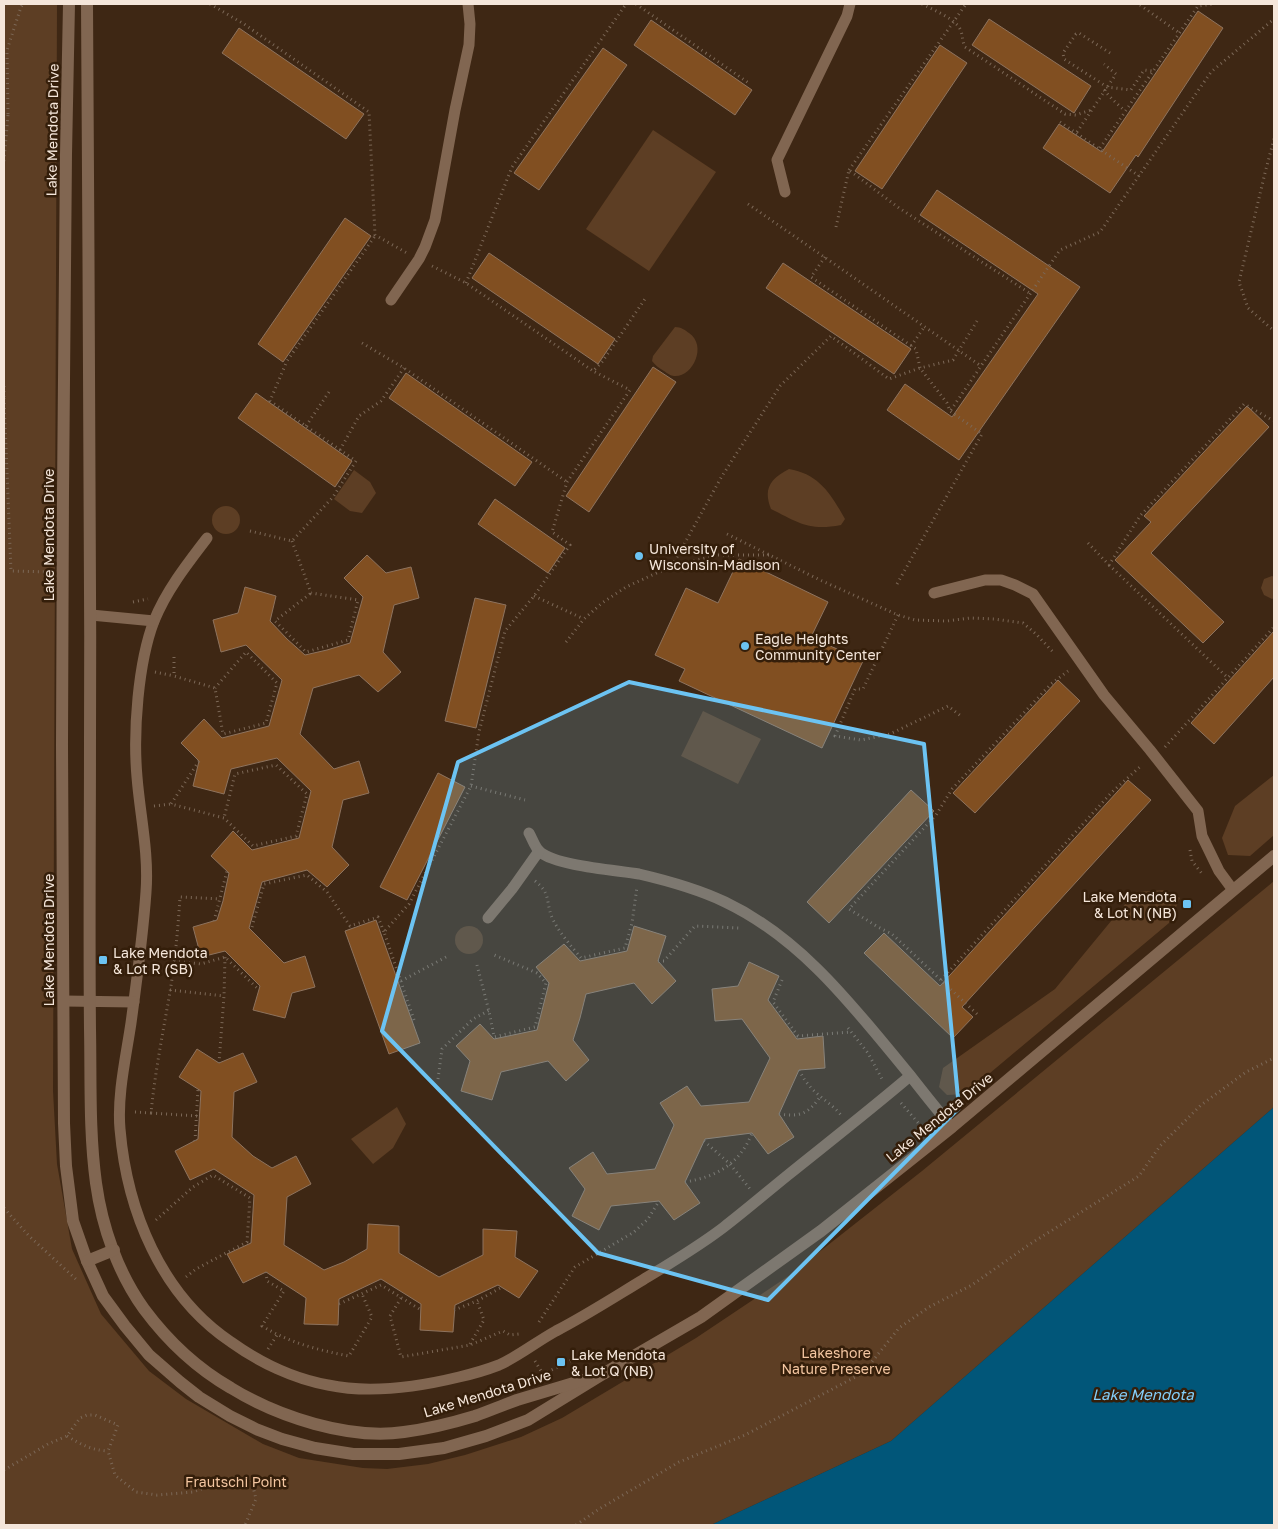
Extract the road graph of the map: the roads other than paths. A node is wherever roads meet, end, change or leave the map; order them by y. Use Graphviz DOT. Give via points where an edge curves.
graph roads {
  1 [pos="69,4"];
  2 [pos="87,4"];
  3 [pos="468,4"];
  4 [pos="850,4"];
  5 [pos="785,192"];
  6 [pos="390,300"];
  7 [pos="207,538"];
  8 [pos="934,593"];
  9 [pos="91,615"];
  10 [pos="154,622"];
  11 [pos="528,833"];
  12 [pos="539,851"];
  13 [pos="1274,856"];
  14 [pos="1233,890"];
  15 [pos="488,918"];
  16 [pos="64,1001"];
  17 [pos="90,1002"];
  18 [pos="134,1002"];
  19 [pos="910,1076"];
  20 [pos="952,1127"];
  21 [pos="114,1250"];
  22 [pos="87,1261"];
  23 [pos="603,1374"];
  1 -- 16 [label="street, Lake Mendota Drive" via="63,493"];
  2 -- 9 [label="street, Lake Mendota Drive"];
  3 -- 6 [label="lane" via="469,45 435,220 418,259"];
  4 -- 5 [label="lane" via="777,160"];
  7 -- 10 [label="lane" via="168,593"];
  8 -- 14 [label="lane" via="985,580 1001,580 1033,594 1104,695 1198,811 1202,836 1219,871"];
  9 -- 10 [label="lane"];
  9 -- 17 [label="street, Lake Mendota Drive"];
  10 -- 18 [label="lane" via="142,669 135,729 147,887"];
  11 -- 12 [label="lane"];
  12 -- 15 [label="lane"];
  12 -- 19 [label="lane" via="554,860 639,874 687,886 726,902 790,944 816,968"];
  13 -- 14 [label="street, Lake Mendota Drive"];
  14 -- 20 [label="street, Lake Mendota Drive"];
  16 -- 17 [label="lane"];
  16 -- 22 [label="street, Lake Mendota Drive" via="66,1166 73,1221"];
  17 -- 18 [label="lane"];
  17 -- 21 [label="street, Lake Mendota Drive" via="96,1185 105,1228"];
  18 -- 19 [label="lane" via="120,1111 126,1173 144,1232 170,1282 215,1332 248,1354 288,1373 328,1385 363,1389 404,1387 460,1377 500,1364 576,1321 723,1228"];
  19 -- 20 [label="lane"];
  20 -- 23 [label="street, Lake Mendota Drive" via="821,1231 701,1318"];
  21 -- 22 [label="street"];
  21 -- 23 [label="street, Lake Mendota Drive" via="128,1283 145,1309 169,1338 201,1367 231,1388 267,1406 341,1430 368,1434 400,1433 433,1427"];
  22 -- 23 [label="street, Lake Mendota Drive" via="102,1296 125,1326 180,1382 199,1397 256,1429 314,1448 353,1454 399,1454 444,1448 528,1420"];
}
